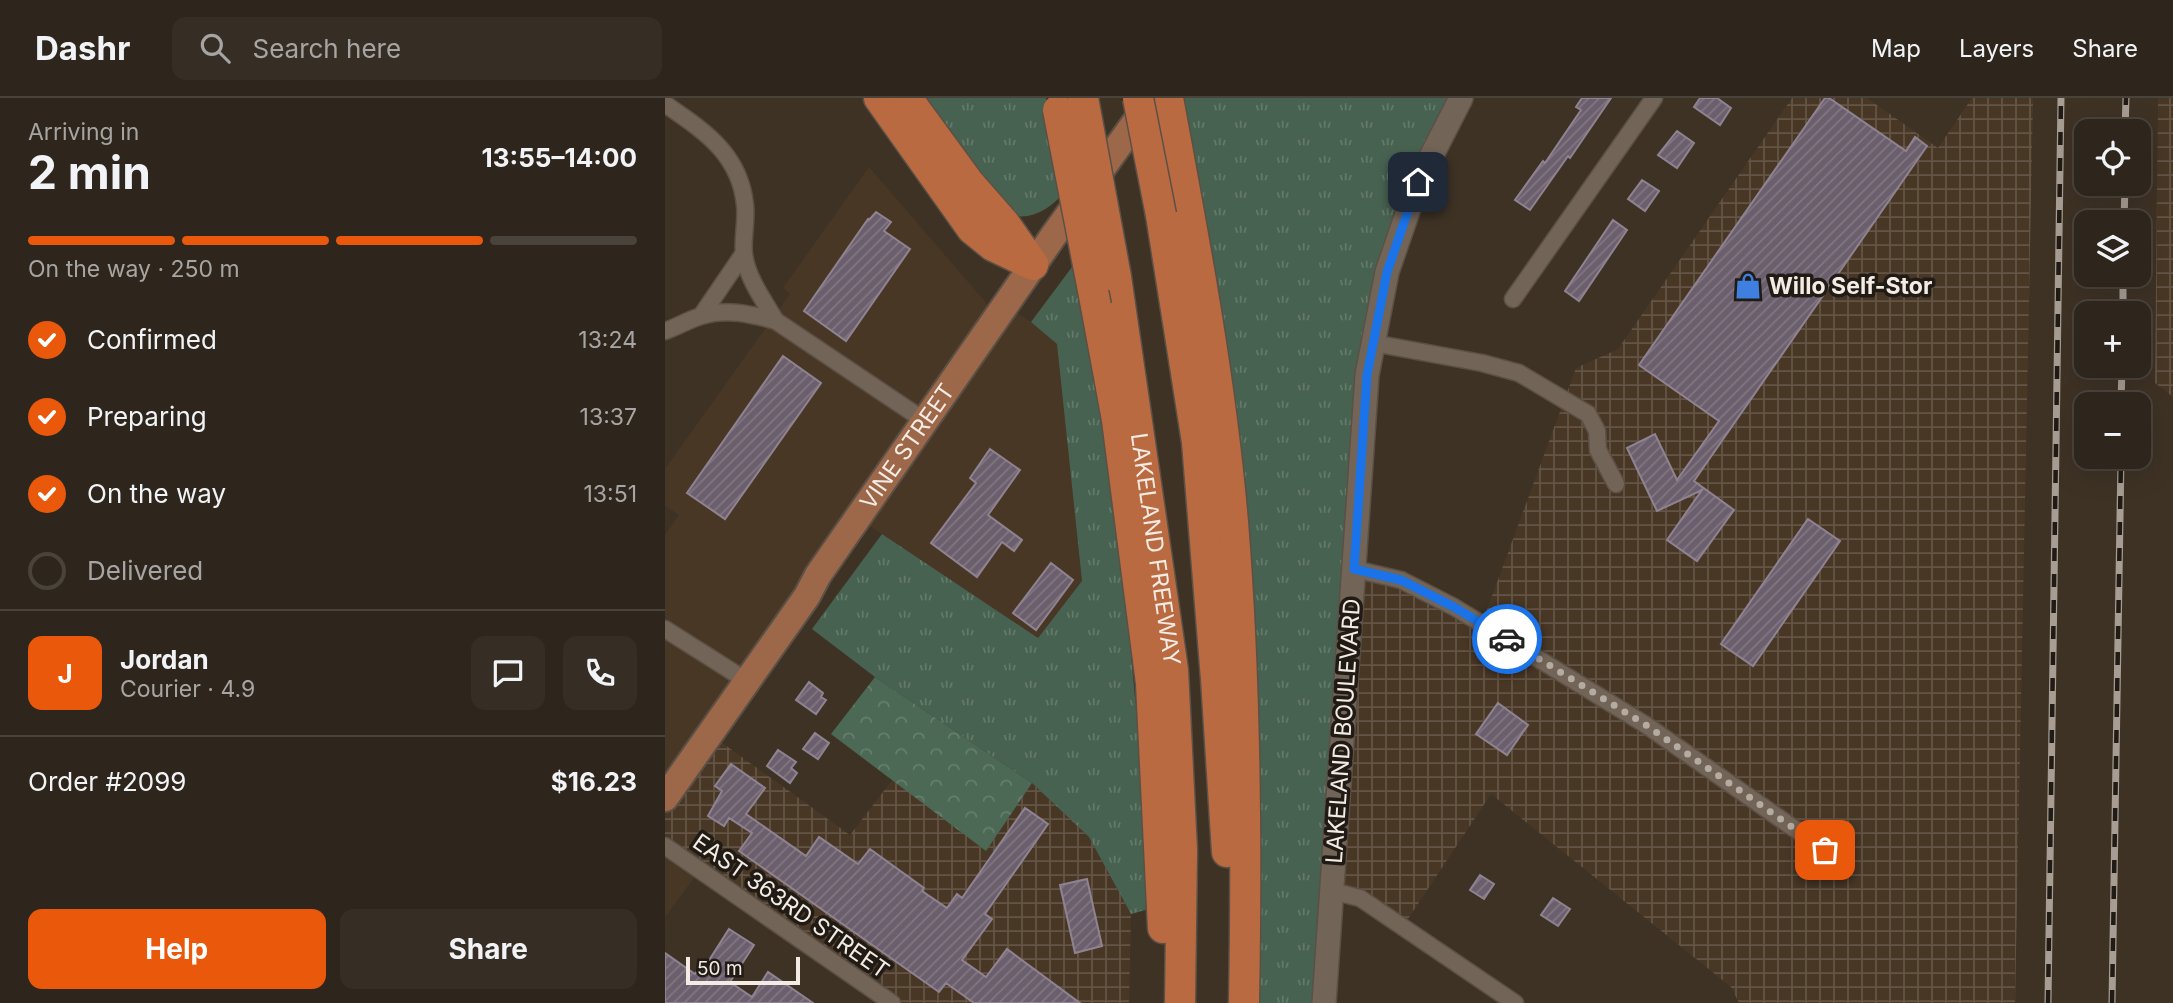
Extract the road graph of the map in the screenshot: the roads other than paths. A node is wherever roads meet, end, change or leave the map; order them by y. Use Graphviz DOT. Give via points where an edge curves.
graph roads {
  1 [pos="879,98"];
  2 [pos="907,98"];
  3 [pos="1138,98"];
  4 [pos="1153,98"];
  5 [pos="1168,98"];
  6 [pos="1461,98"];
  7 [pos="1654,98"];
  8 [pos="1066,102"];
  9 [pos="665,104"];
  10 [pos="744,253"];
  11 [pos="1033,265"];
  12 [pos="1513,299"];
  13 [pos="701,316"];
  14 [pos="776,321"];
  15 [pos="665,331"];
  16 [pos="1373,343"];
  17 [pos="925,421"];
  18 [pos="1616,484"];
  19 [pos="1354,569"];
  20 [pos="665,629"];
  21 [pos="747,681"];
  22 [pos="665,798"];
  23 [pos="665,846"];
  24 [pos="1825,850"];
  25 [pos="1332,891"];
  26 [pos="892,1003"];
  27 [pos="1174,1003"];
  28 [pos="1180,1003"];
  29 [pos="1229,1003"];
  30 [pos="1244,1003"];
  31 [pos="1324,1003"];
  32 [pos="1515,1003"];
  1 -- 11 [label="highway" via="972,229 993,246"];
  2 -- 11 [label="highway"];
  3 -- 29 [label="highway, LAKELAND FREEWAY, bridge" via="1161,215 1199,470 1229,879"];
  4 -- 11 [label="main road, VINE STREET"];
  5 -- 30 [label="highway" via="1210,335 1233,520 1244,700"];
  6 -- 16 [label="street, LAKELAND BOULEVARD" via="1418,182 1387,272"];
  7 -- 12 [label="street"];
  8 -- 27 [label="highway, bridge" via="1117,420 1151,683 1162,925"];
  8 -- 28 [label="highway, LAKELAND FREEWAY, bridge" via="1117,277 1173,670 1182,850"];
  9 -- 10 [label="street" via="705,131 739,176 747,227"];
  10 -- 13 [label="street"];
  10 -- 14 [label="street" via="752,280"];
  11 -- 17 [label="main road, VINE STREET"];
  13 -- 14 [label="street" via="725,312"];
  13 -- 15 [label="street"];
  14 -- 17 [label="street"];
  16 -- 18 [label="street" via="1519,373 1588,414 1597,430 1598,450"];
  16 -- 19 [label="street, LAKELAND BOULEVARD"];
  17 -- 21 [label="main road, VINE STREET"];
  19 -- 24 [label="street" via="1401,580 1454,607 1646,725"];
  19 -- 25 [label="street, LAKELAND BOULEVARD"];
  20 -- 21 [label="street"];
  21 -- 22 [label="main road, VINE STREET"];
  23 -- 26 [label="street, EAST 363RD STREET"];
  25 -- 31 [label="street, LAKELAND BOULEVARD"];
  25 -- 32 [label="street" via="1360,898"];
}
